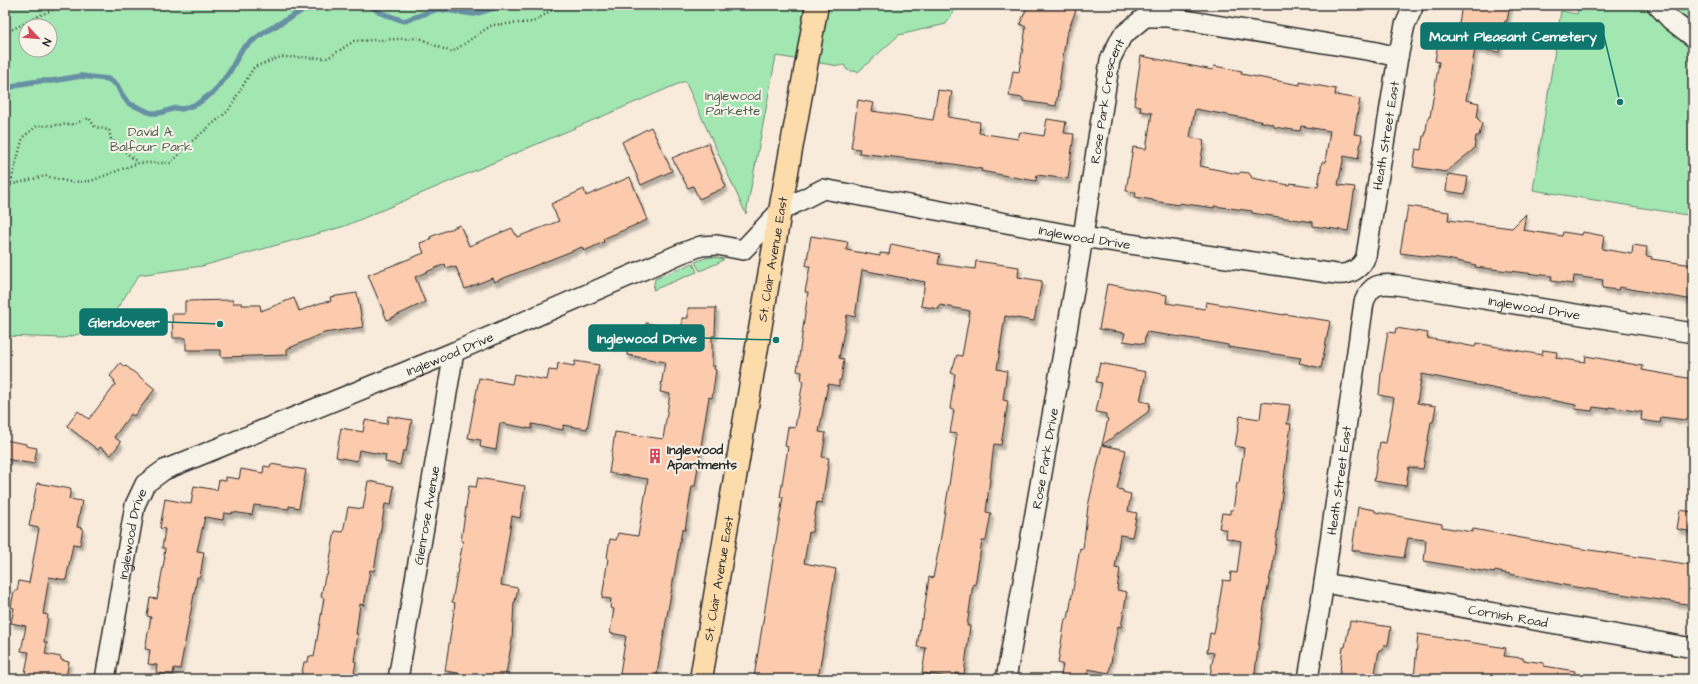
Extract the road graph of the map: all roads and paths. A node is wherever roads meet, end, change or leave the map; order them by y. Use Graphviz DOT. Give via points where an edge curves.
graph roads {
  1 [pos="66,5"];
  2 [pos="560,5"];
  3 [pos="817,5"];
  4 [pos="1414,5"];
  5 [pos="1657,5"];
  6 [pos="5,33"];
  7 [pos="1693,37"];
  8 [pos="1398,57"];
  9 [pos="138,163"];
  10 [pos="5,185"];
  11 [pos="10,185"];
  12 [pos="5,199"];
  13 [pos="780,211"];
  14 [pos="1082,237"];
  15 [pos="1360,266"];
  16 [pos="1375,286"];
  17 [pos="1693,333"];
  18 [pos="454,352"];
  19 [pos="1324,583"];
  20 [pos="1693,648"];
  21 [pos="105,679"];
  22 [pos="398,679"];
  23 [pos="701,679"];
  24 [pos="1006,679"];
  25 [pos="1308,679"];
  1 -- 6 [label="path"];
  2 -- 9 [label="path" via="533,22 492,25 452,52 420,38 354,41 328,58 281,57 254,67 228,111 191,142 171,163"];
  3 -- 13 [label="main road, St. Clair Avenue East"];
  4 -- 8 [label="street, Heath Street East" via="1405,25"];
  5 -- 7 [label="street"];
  8 -- 14 [label="street, Rose Park Crescent" via="1167,17 1146,17 1122,36 1110,60"];
  8 -- 15 [label="street, Heath Street East" via="1366,256"];
  9 -- 11 [label="path" via="91,181 70,182 45,176"];
  9 -- 11 [label="path" via="111,139 109,130 95,127 89,118 74,124 37,126 23,136"];
  10 -- 11 [label="path"];
  11 -- 12 [label="path"];
  13 -- 14 [label="street, Inglewood Drive" via="823,189"];
  13 -- 18 [label="street, Inglewood Drive" via="743,250 717,245 701,246"];
  13 -- 23 [label="main road, St. Clair Avenue East"];
  14 -- 15 [label="street, Inglewood Drive" via="1343,275"];
  14 -- 24 [label="street, Rose Park Drive"];
  16 -- 17 [label="street, Inglewood Drive" via="1397,284"];
  16 -- 19 [label="street, Heath Street East" via="1367,294 1364,302"];
  18 -- 21 [label="street, Inglewood Drive" via="164,470 145,484 135,505"];
  18 -- 22 [label="street, Glenrose Avenue"];
  19 -- 20 [label="street, Cornish Road"];
  19 -- 25 [label="street, Heath Street East"];
}
